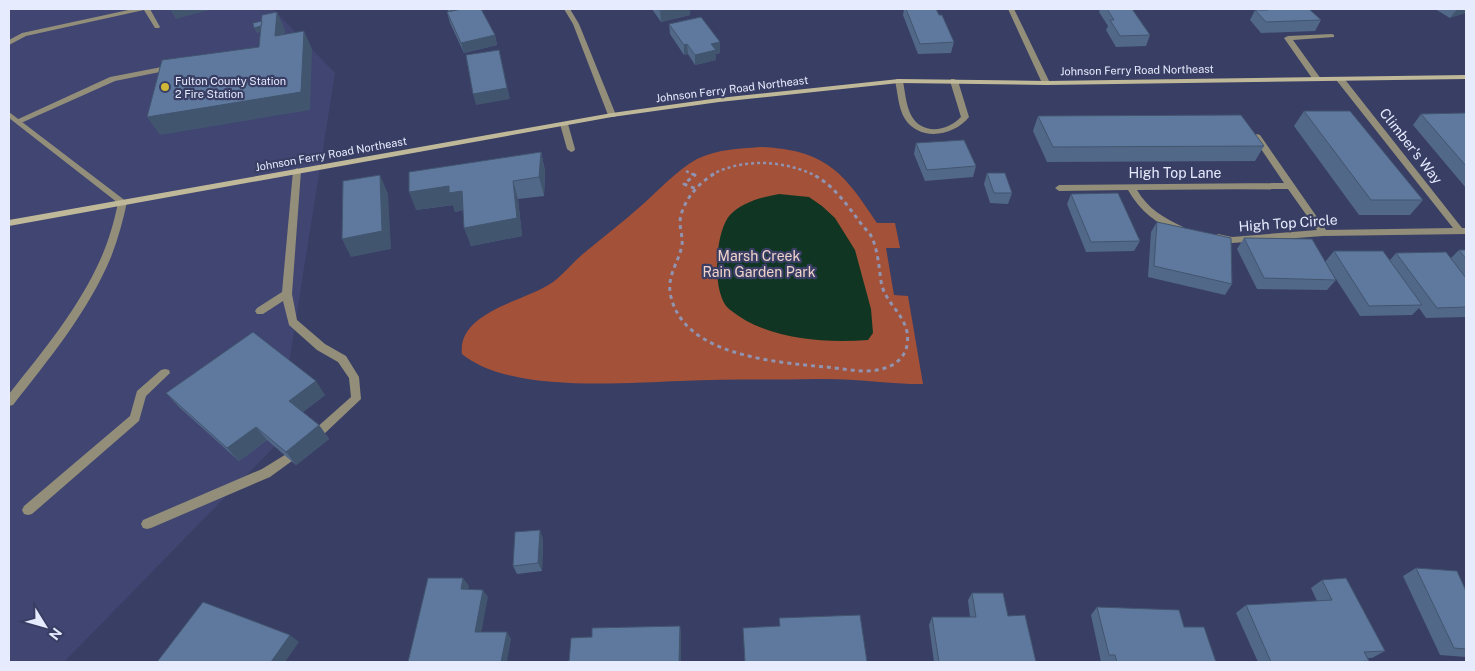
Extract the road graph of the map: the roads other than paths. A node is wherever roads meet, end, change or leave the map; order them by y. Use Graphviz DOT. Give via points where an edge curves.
graph roads {
  1 [pos="141,9"];
  2 [pos="147,9"];
  3 [pos="567,9"];
  4 [pos="1010,9"];
  5 [pos="14,27"];
  6 [pos="158,27"];
  7 [pos="24,34"];
  8 [pos="1332,36"];
  9 [pos="9,43"];
  10 [pos="181,65"];
  11 [pos="1466,77"];
  12 [pos="1317,79"];
  13 [pos="1340,79"];
  14 [pos="899,81"];
  15 [pos="954,81"];
  16 [pos="1046,82"];
  17 [pos="9,114"];
  18 [pos="612,115"];
  19 [pos="18,122"];
  20 [pos="564,124"];
  21 [pos="1254,132"];
  22 [pos="571,149"];
  23 [pos="297,171"];
  24 [pos="1290,186"];
  25 [pos="1131,187"];
  26 [pos="1059,188"];
  27 [pos="123,202"];
  28 [pos="9,223"];
  29 [pos="1463,231"];
  30 [pos="1193,232"];
  31 [pos="1323,233"];
  32 [pos="1212,236"];
  33 [pos="287,294"];
  34 [pos="260,311"];
  35 [pos="165,373"];
  36 [pos="9,402"];
  37 [pos="319,432"];
  38 [pos="288,458"];
  39 [pos="28,510"];
  40 [pos="147,524"];
  1 -- 7 [label="street"];
  2 -- 6 [label="street"];
  3 -- 18 [label="street"];
  4 -- 16 [label="street"];
  5 -- 7 [label="street"];
  7 -- 9 [label="street"];
  8 -- 12 [label="street" via="1288,38"];
  10 -- 19 [label="street" via="113,79"];
  11 -- 13 [label="street, Johnson Ferry Road Northeast"];
  12 -- 13 [label="street, Johnson Ferry Road Northeast"];
  12 -- 16 [label="street, Johnson Ferry Road Northeast"];
  13 -- 29 [label="street, Climber's Way"];
  14 -- 15 [label="street, Johnson Ferry Road Northeast"];
  14 -- 15 [label="street" via="909,119 916,126 938,132 952,129 965,117"];
  14 -- 18 [label="street, Johnson Ferry Road Northeast"];
  15 -- 16 [label="street, Johnson Ferry Road Northeast"];
  17 -- 19 [label="street"];
  18 -- 20 [label="street, Johnson Ferry Road Northeast"];
  19 -- 27 [label="street"];
  20 -- 22 [label="street"];
  20 -- 23 [label="street, Johnson Ferry Road Northeast"];
  21 -- 24 [label="street"];
  23 -- 27 [label="street, Johnson Ferry Road Northeast"];
  23 -- 33 [label="street"];
  24 -- 25 [label="street, High Top Lane"];
  24 -- 31 [label="street"];
  25 -- 26 [label="street, High Top Lane"];
  25 -- 30 [label="street" via="1155,219"];
  27 -- 28 [label="street, Johnson Ferry Road Northeast"];
  27 -- 36 [label="street" via="118,230 96,282"];
  29 -- 31 [label="street, High Top Circle"];
  31 -- 32 [label="street, High Top Circle" via="1232,240"];
  33 -- 34 [label="street"];
  33 -- 37 [label="street" via="292,322 320,348 342,359 354,377 356,399"];
  35 -- 39 [label="street" via="142,394 135,418"];
  38 -- 40 [label="street" via="266,473"];
}
